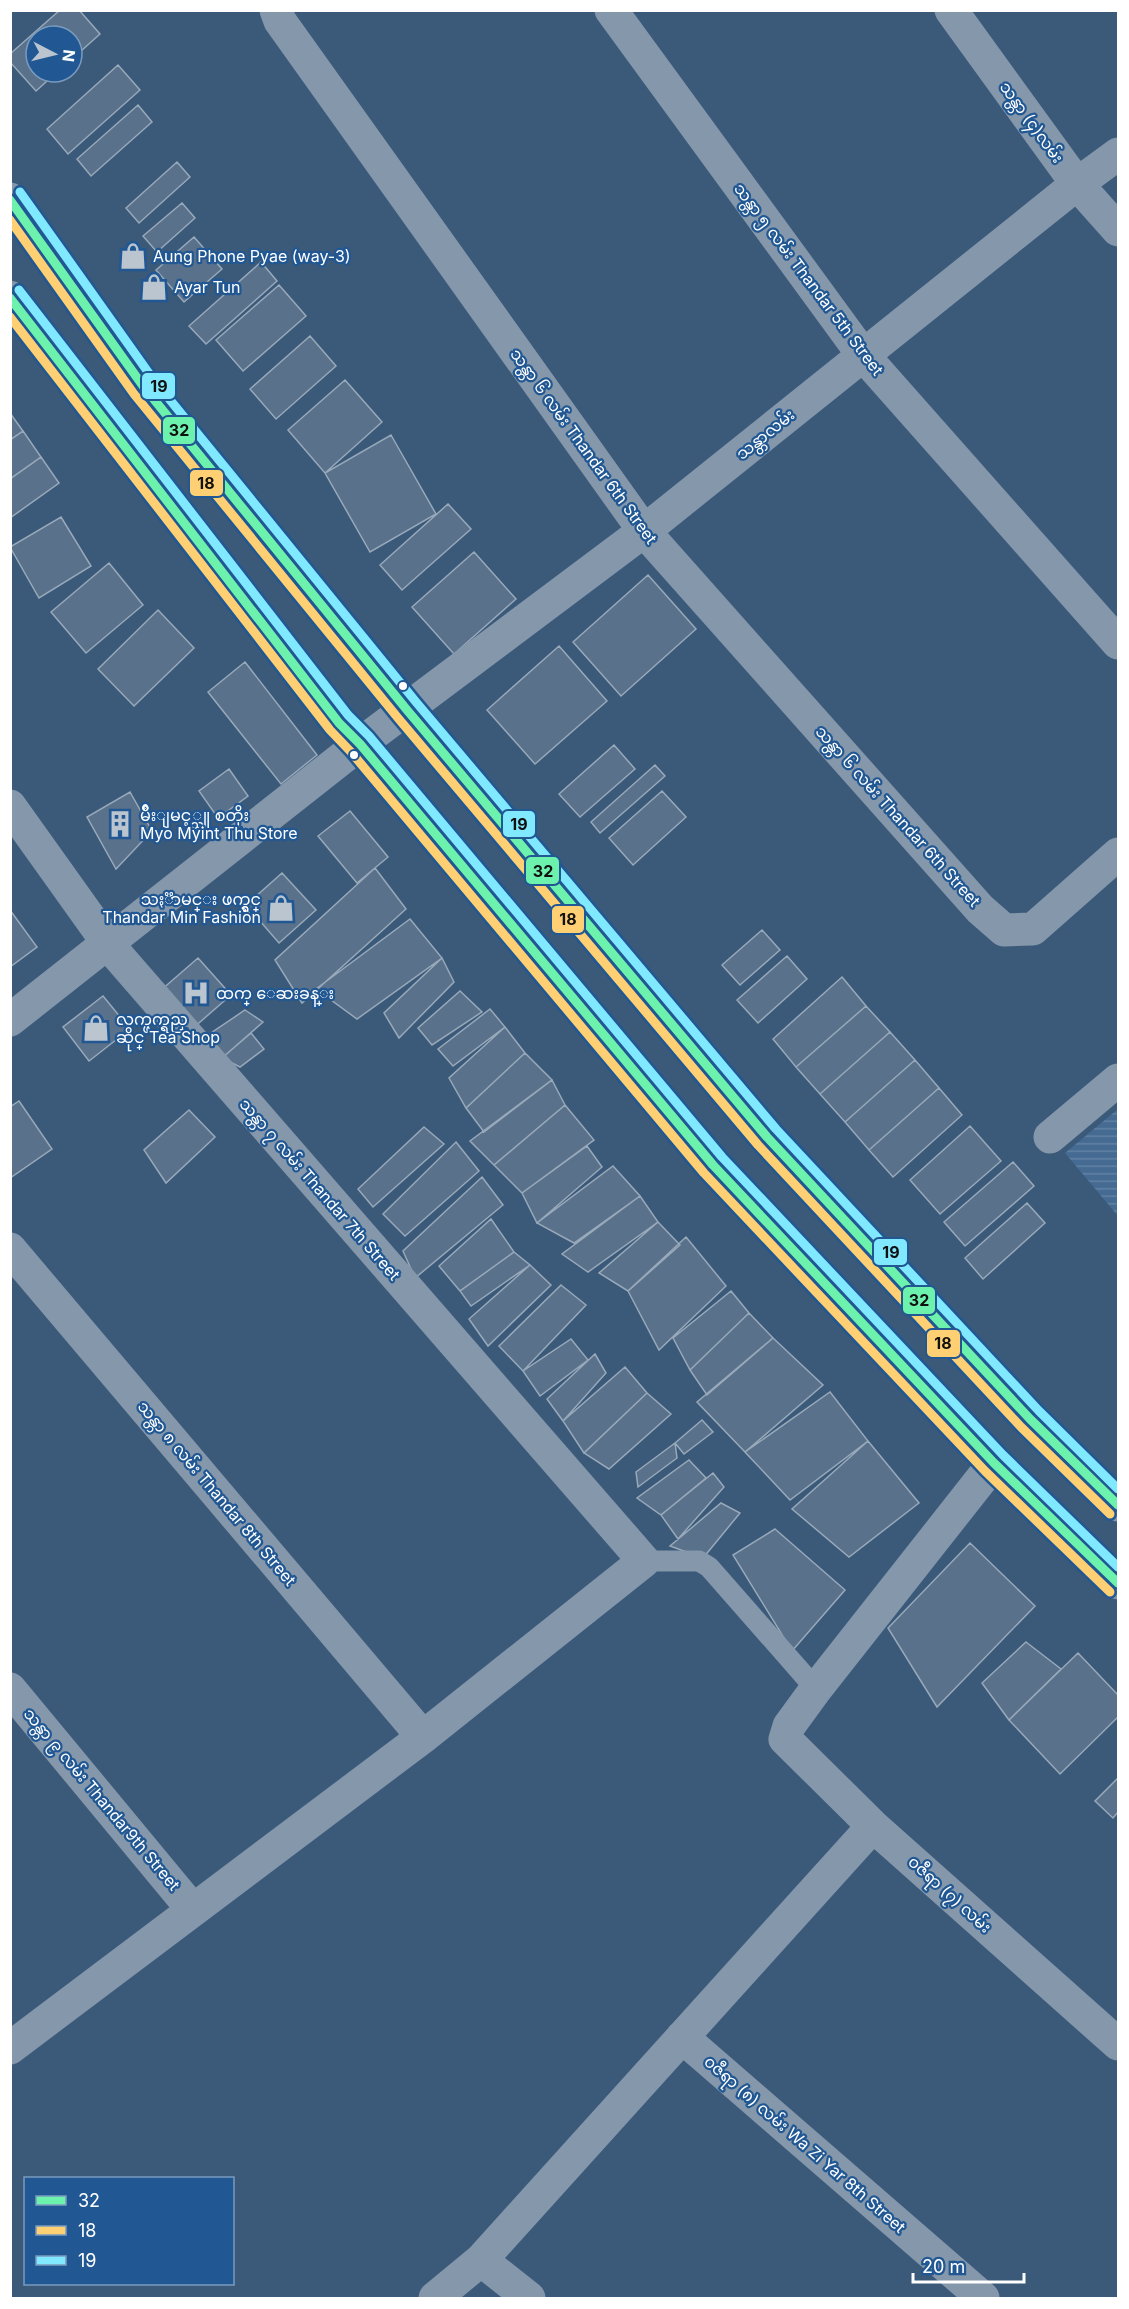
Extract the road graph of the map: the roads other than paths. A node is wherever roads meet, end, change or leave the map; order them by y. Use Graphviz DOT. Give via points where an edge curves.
graph roads {
  1 [pos="276,10"];
  2 [pos="611,10"];
  3 [pos="951,10"];
  4 [pos="1119,154"];
  5 [pos="1077,184"];
  6 [pos="10,199"];
  7 [pos="1119,230"];
  8 [pos="10,297"];
  9 [pos="863,355"];
  10 [pos="644,531"];
  11 [pos="1119,643"];
  12 [pos="407,710"];
  13 [pos="360,744"];
  14 [pos="10,806"];
  15 [pos="1119,854"];
  16 [pos="107,943"];
  17 [pos="10,1020"];
  18 [pos="1119,1080"];
  19 [pos="1050,1137"];
  20 [pos="10,1249"];
  21 [pos="994,1463"];
  22 [pos="1119,1505"];
  23 [pos="644,1561"];
  24 [pos="1119,1583"];
  25 [pos="10,1689"];
  26 [pos="816,1689"];
  27 [pos="423,1737"];
  28 [pos="873,1826"];
  29 [pos="194,1910"];
  30 [pos="682,2037"];
  31 [pos="1119,2044"];
  32 [pos="10,2048"];
  33 [pos="481,2260"];
  34 [pos="435,2298"];
  35 [pos="529,2298"];
  36 [pos="983,2298"];
  1 -- 10 [label="street, သန္တာ ၆ လမ်း Thandar 6th Street" via="280,21"];
  2 -- 9 [label="street, သန္တာ ၅ လမ်း Thandar 5th Street"];
  3 -- 5 [label="street, သန္တာ (၄)လမ်း"];
  4 -- 5 [label="street, သန္တာလမ်း"];
  5 -- 7 [label="street, သန္တာ (၄)လမ်း"];
  5 -- 9 [label="street, သန္တာလမ်း"];
  6 -- 12 [label="main road" via="143,386"];
  8 -- 13 [label="main road" via="339,723"];
  9 -- 10 [label="street, သန္တာလမ်း"];
  9 -- 11 [label="street, သန္တာ ၅ လမ်း Thandar 5th Street"];
  10 -- 12 [label="street, သန္တာလမ်း"];
  10 -- 15 [label="street, သန္တာ ၆ လမ်း Thandar 6th Street" via="972,900 1004,930 1033,929"];
  12 -- 13 [label="street, သန္တာလမ်း"];
  12 -- 22 [label="main road" via="767,1137 1030,1419"];
  13 -- 16 [label="street, သန္တာလမ်း"];
  13 -- 21 [label="main road" via="712,1165"];
  14 -- 16 [label="street, သန္တာ ၇ လမ်း Thandar 7th Street"];
  16 -- 17 [label="street, သန္တာလမ်း"];
  16 -- 23 [label="street, သန္တာ ၇ လမ်း Thandar 7th Street"];
  18 -- 19 [label="street"];
  20 -- 27 [label="street, သန္တာ ၈ လမ်း Thandar 8th Street"];
  21 -- 24 [label="main road"];
  21 -- 26 [label="street"];
  23 -- 26 [label="lane" via="699,1561 709,1567"];
  23 -- 27 [label="street"];
  25 -- 29 [label="street, သန္တာ ၉ လမ်း Thandar9th Street"];
  26 -- 28 [label="street, ၀ဇီရာ (၇) လမ်း" via="789,1726 785,1739"];
  27 -- 29 [label="street"];
  28 -- 30 [label="street"];
  28 -- 31 [label="street, ၀ဇီရာ (၇) လမ်း"];
  29 -- 32 [label="street"];
  30 -- 33 [label="street"];
  30 -- 36 [label="street, ၀ဇီရာ (၈) လမ်း Wa Zi Yar 8th Street"];
  33 -- 34 [label="street"];
  33 -- 35 [label="street"];
}
